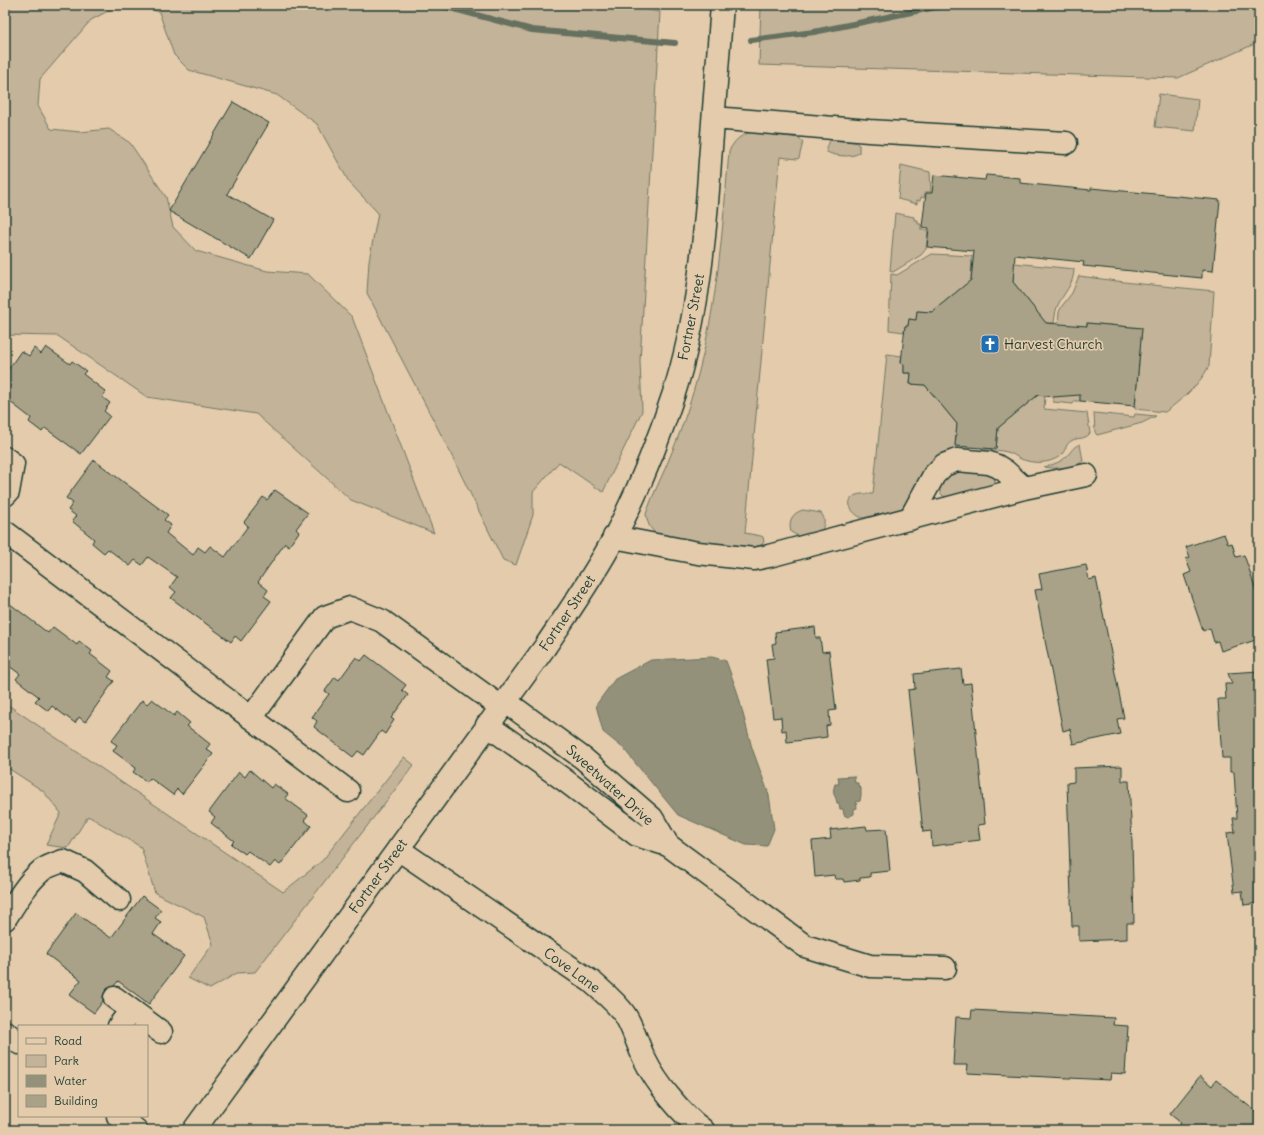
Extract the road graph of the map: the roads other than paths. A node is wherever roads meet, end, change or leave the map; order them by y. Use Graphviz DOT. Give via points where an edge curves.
graph roads {
  1 [pos="722,5"];
  2 [pos="714,118"];
  3 [pos="1066,143"];
  4 [pos="5,458"];
  5 [pos="1086,475"];
  6 [pos="1024,488"];
  7 [pos="5,496"];
  8 [pos="910,519"];
  9 [pos="5,532"];
  10 [pos="614,537"];
  11 [pos="503,704"];
  12 [pos="251,718"];
  13 [pos="488,725"];
  14 [pos="348,791"];
  15 [pos="668,845"];
  16 [pos="398,849"];
  17 [pos="119,900"];
  18 [pos="5,918"];
  19 [pos="945,968"];
  20 [pos="122,1012"];
  21 [pos="147,1025"];
  22 [pos="148,1025"];
  23 [pos="5,1032"];
  24 [pos="161,1032"];
  25 [pos="18,1042"];
  26 [pos="119,1117"];
  27 [pos="136,1130"];
  28 [pos="194,1130"];
  29 [pos="703,1130"];
  1 -- 2 [label="street, Fortner Street"];
  2 -- 3 [label="street"];
  2 -- 10 [label="street, Fortner Street" via="702,257 686,351 648,465"];
  4 -- 7 [label="street" via="13,464"];
  5 -- 6 [label="street"];
  6 -- 8 [label="street"];
  6 -- 8 [label="street" via="998,466 956,460 944,465 934,475"];
  8 -- 10 [label="street" via="754,559 698,553"];
  9 -- 12 [label="street"];
  10 -- 11 [label="street, Fortner Street" via="588,583"];
  11 -- 12 [label="street, Sweetwater Drive" via="382,621 350,608 325,617"];
  11 -- 13 [label="street, Fortner Street"];
  11 -- 15 [label="street, Sweetwater Drive" via="584,759 652,818"];
  12 -- 14 [label="street"];
  13 -- 15 [label="street, Sweetwater Drive" via="637,835"];
  13 -- 16 [label="street, Fortner Street"];
  15 -- 19 [label="street" via="805,946 870,966"];
  16 -- 28 [label="street, Fortner Street"];
  16 -- 29 [label="street, Cove Lane" via="592,982 612,1000 625,1015 645,1060 661,1087"];
  17 -- 18 [label="street" via="86,871 63,861 41,871"];
  20 -- 21 [label="street"];
  22 -- 24 [label="street"];
  23 -- 25 [label="street"];
  26 -- 27 [label="street"];
}
